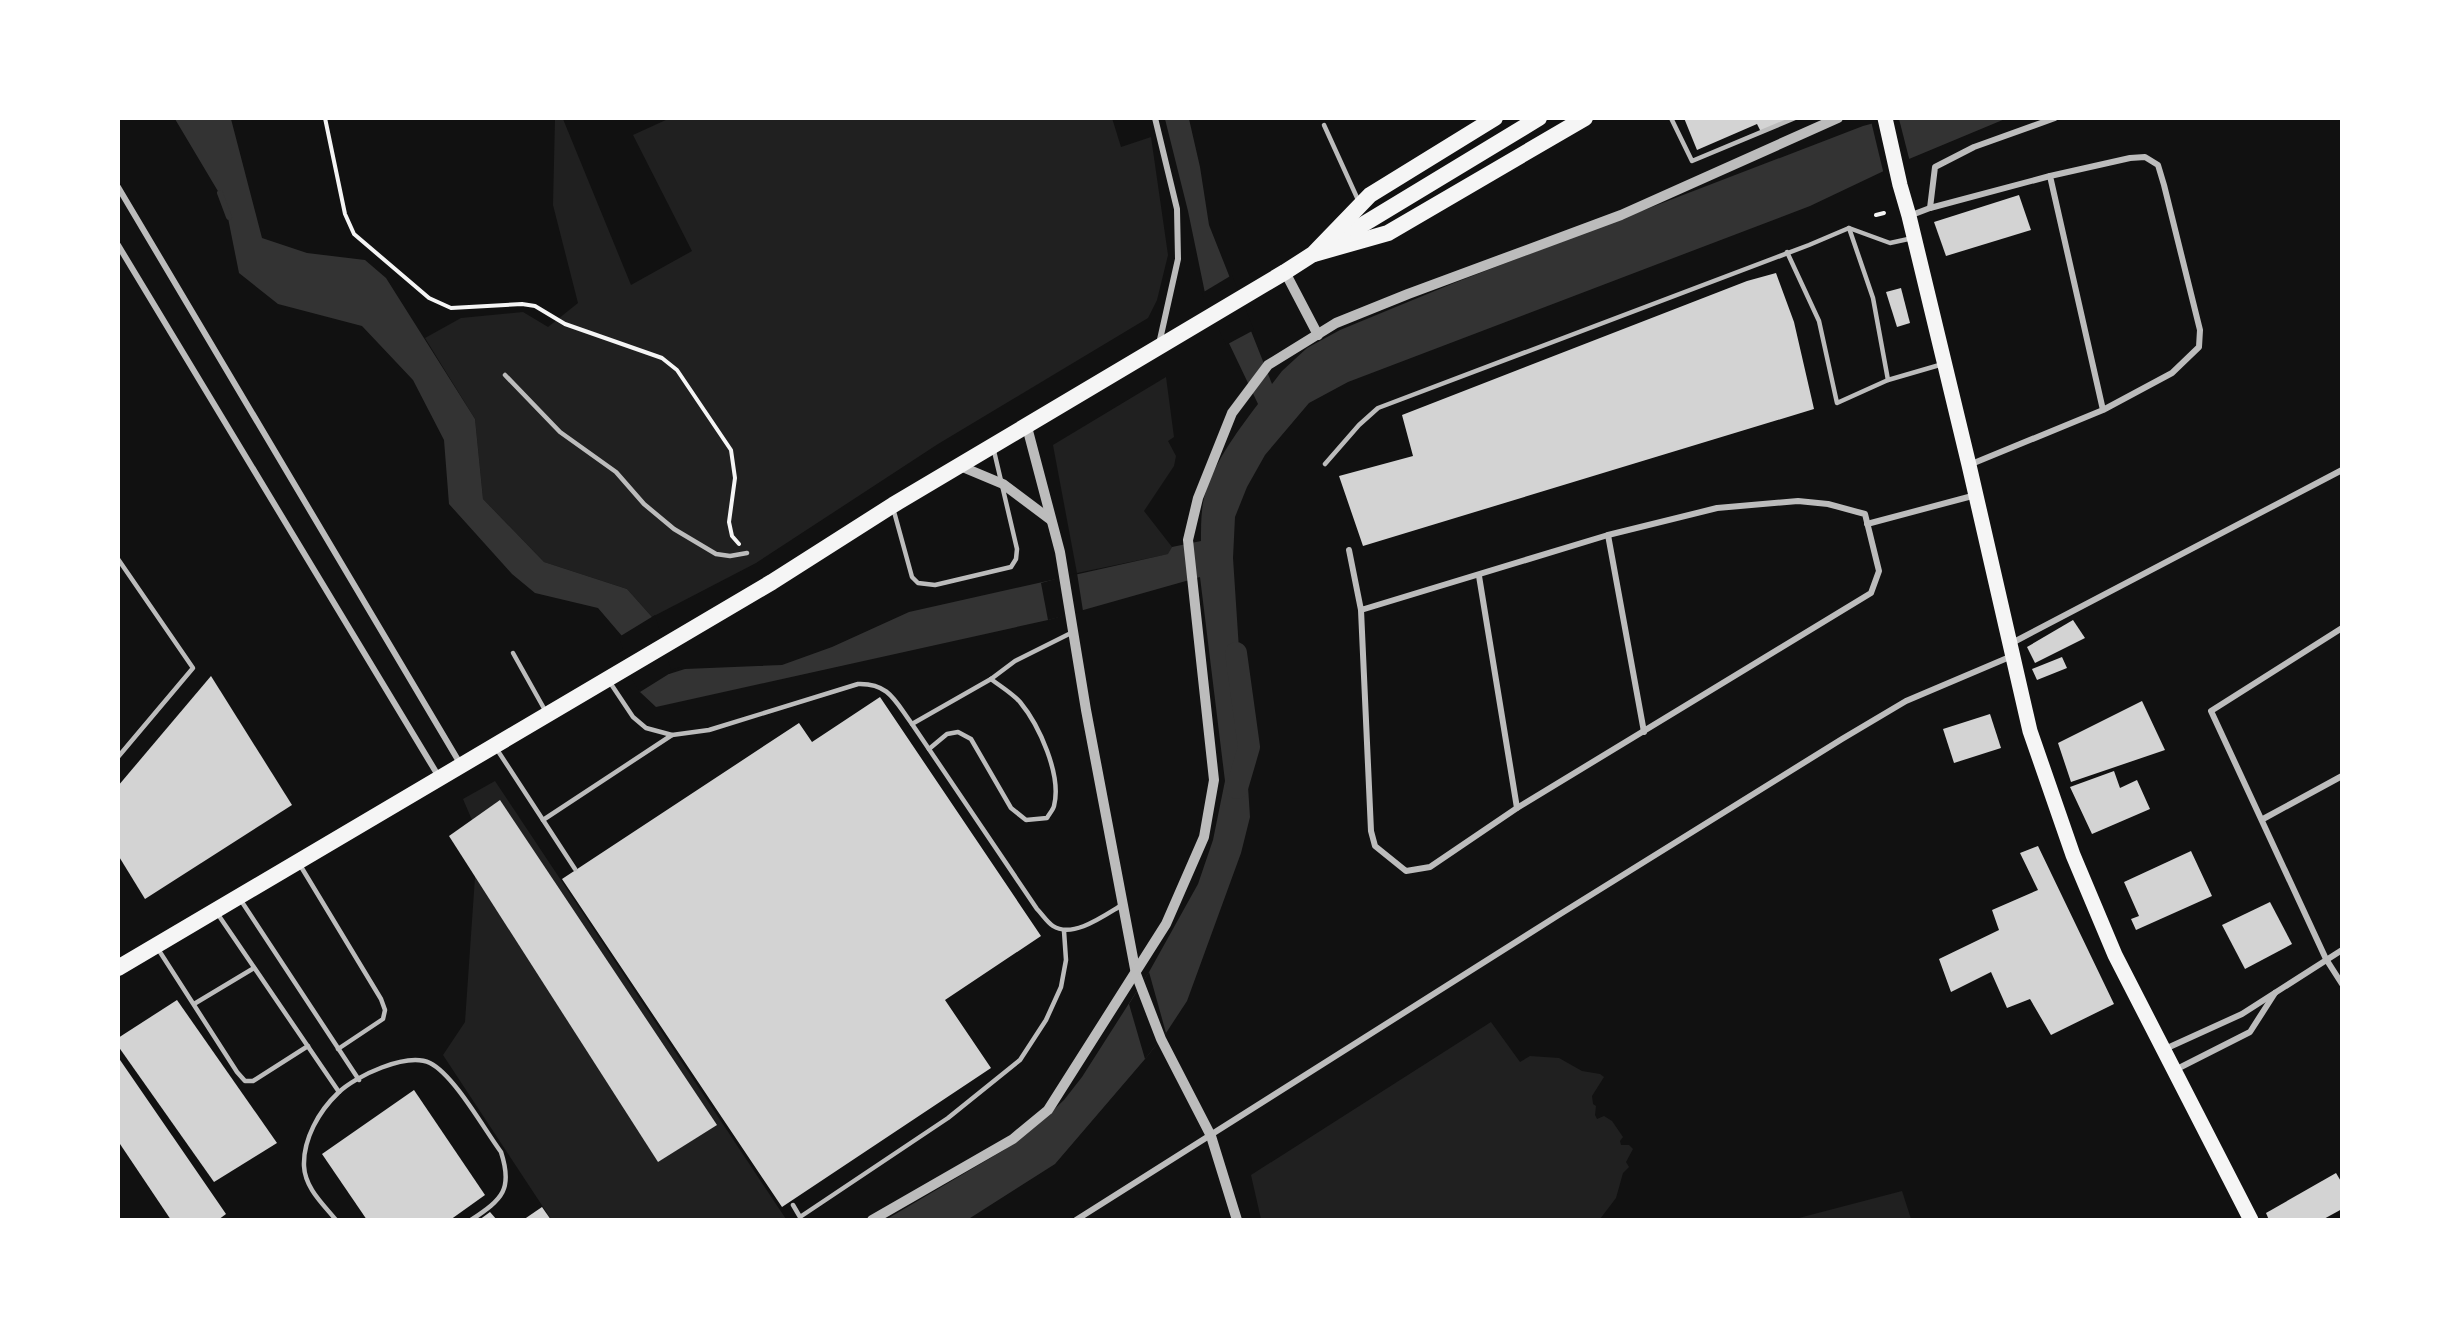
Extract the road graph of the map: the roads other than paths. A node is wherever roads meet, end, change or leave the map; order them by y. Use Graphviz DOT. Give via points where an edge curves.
graph roads {
  1 [pos="1155,118"];
  2 [pos="1495,118"];
  3 [pos="1539,118"];
  4 [pos="1585,118"];
  5 [pos="1671,118"];
  6 [pos="1795,118"];
  7 [pos="1838,118"];
  8 [pos="1885,118"];
  9 [pos="2055,118"];
  10 [pos="1324,125"];
  11 [pos="2050,176"];
  12 [pos="118,187"];
  13 [pos="1360,206"];
  14 [pos="1930,208"];
  15 [pos="1909,216"];
  16 [pos="1849,228"];
  17 [pos="1914,238"];
  18 [pos="118,245"];
  19 [pos="1788,252"];
  20 [pos="1313,254"];
  21 [pos="1285,272"];
  22 [pos="1318,335"];
  23 [pos="1159,345"];
  24 [pos="1943,364"];
  25 [pos="505,375"];
  26 [pos="1888,380"];
  27 [pos="2103,410"];
  28 [pos="1027,427"];
  29 [pos="993,446"];
  30 [pos="1325,464"];
  31 [pos="1969,465"];
  32 [pos="960,466"];
  33 [pos="2342,470"];
  34 [pos="1003,484"];
  35 [pos="1976,495"];
  36 [pos="893,505"];
  37 [pos="1051,520"];
  38 [pos="1867,524"];
  39 [pos="1608,535"];
  40 [pos="1348,550"];
  41 [pos="747,553"];
  42 [pos="118,559"];
  43 [pos="1479,576"];
  44 [pos="1361,610"];
  45 [pos="2342,627"];
  46 [pos="1073,632"];
  47 [pos="2011,650"];
  48 [pos="513,653"];
  49 [pos="608,679"];
  50 [pos="991,679"];
  51 [pos="547,715"];
  52 [pos="912,724"];
  53 [pos="1644,732"];
  54 [pos="672,735"];
  55 [pos="495,746"];
  56 [pos="928,748"];
  57 [pos="118,757"];
  58 [pos="461,765"];
  59 [pos="2342,776"];
  60 [pos="440,778"];
  61 [pos="1517,808"];
  62 [pos="2263,819"];
  63 [pos="543,820"];
  64 [pos="298,861"];
  65 [pos="575,869"];
  66 [pos="238,896"];
  67 [pos="1123,904"];
  68 [pos="215,910"];
  69 [pos="1064,931"];
  70 [pos="156,945"];
  71 [pos="2342,950"];
  72 [pos="2326,959"];
  73 [pos="118,968"];
  74 [pos="254,968"];
  75 [pos="1136,974"];
  76 [pos="2342,984"];
  77 [pos="2277,990"];
  78 [pos="194,1004"];
  79 [pos="308,1046"];
  80 [pos="339,1049"];
  81 [pos="2164,1049"];
  82 [pos="2175,1070"];
  83 [pos="359,1080"];
  84 [pos="339,1092"];
  85 [pos="1211,1137"];
  86 [pos="793,1205"];
  87 [pos="336,1220"];
  88 [pos="471,1220"];
  89 [pos="872,1220"];
  90 [pos="1076,1220"];
  91 [pos="1237,1220"];
  92 [pos="2252,1220"];
  1 -- 23 [label="street" via="1177,209 1178,259"];
  2 -- 13 [label="highway" via="1370,195"];
  3 -- 20 [label="highway"];
  4 -- 20 [label="highway" via="1388,232"];
  5 -- 6 [label="lane" via="1692,161"];
  7 -- 22 [label="street" via="1622,215 1408,294 1336,323"];
  8 -- 15 [label="main road"];
  9 -- 14 [label="street" via="1974,147 1935,167"];
  10 -- 13 [label="lane"];
  11 -- 14 [label="street"];
  11 -- 27 [label="street"];
  11 -- 27 [label="street" via="2130,158 2145,157 2158,165 2200,330 2199,347 2172,373"];
  12 -- 58 [label="street"];
  13 -- 20 [label="highway"];
  14 -- 15 [label="street"];
  15 -- 17 [label="main road"];
  16 -- 17 [label="lane" via="1890,243"];
  16 -- 19 [label="lane"];
  16 -- 26 [label="lane" via="1873,298"];
  17 -- 24 [label="main road"];
  18 -- 60 [label="street"];
  19 -- 26 [label="lane" via="1819,321 1838,403"];
  19 -- 30 [label="lane" via="1378,408"];
  20 -- 21 [label="highway"];
  21 -- 22 [label="street"];
  21 -- 23 [label="highway"];
  22 -- 75 [label="street" via="1268,365 1254,383 1232,413 1198,498 1188,540 1214,780 1204,837 1167,924"];
  23 -- 28 [label="highway"];
  24 -- 26 [label="lane"];
  24 -- 31 [label="main road"];
  25 -- 41 [label="lane" via="560,432 616,472 644,504 674,529 716,554"];
  27 -- 31 [label="street"];
  28 -- 29 [label="highway"];
  28 -- 37 [label="street"];
  29 -- 32 [label="highway"];
  29 -- 34 [label="lane"];
  31 -- 35 [label="main road"];
  32 -- 34 [label="street"];
  32 -- 36 [label="highway"];
  33 -- 47 [label="street"];
  34 -- 36 [label="lane" via="1016,560 1011,567 935,585 923,585 912,577"];
  34 -- 37 [label="street"];
  35 -- 38 [label="street"];
  35 -- 47 [label="main road"];
  36 -- 49 [label="highway"];
  37 -- 46 [label="street"];
  38 -- 39 [label="street" via="1865,514 1798,501 1717,508"];
  38 -- 53 [label="street" via="1879,571 1871,593"];
  39 -- 43 [label="street"];
  39 -- 53 [label="street"];
  40 -- 44 [label="street"];
  42 -- 57 [label="lane" via="193,668"];
  43 -- 44 [label="street"];
  43 -- 61 [label="street"];
  44 -- 61 [label="street" via="1371,831 1375,846 1406,871 1430,867"];
  45 -- 62 [label="street" via="2211,711"];
  46 -- 50 [label="lane" via="1015,661"];
  46 -- 67 [label="street"];
  47 -- 81 [label="main road" via="2030,732 2073,855 2115,955"];
  47 -- 85 [label="street" via="1878,718 1557,916"];
  48 -- 51 [label="lane"];
  49 -- 51 [label="highway"];
  49 -- 54 [label="lane" via="645,728"];
  50 -- 52 [label="lane"];
  50 -- 56 [label="lane" via="1018,700 1047,751 1054,776 1054,806 1047,818 1026,820 1011,808 971,739 958,732 947,734"];
  51 -- 55 [label="highway"];
  52 -- 54 [label="lane" via="892,697 875,684 858,684 709,730"];
  52 -- 56 [label="lane"];
  53 -- 61 [label="street"];
  54 -- 63 [label="lane"];
  55 -- 58 [label="highway"];
  55 -- 63 [label="lane"];
  56 -- 69 [label="lane" via="1037,909 1052,926"];
  58 -- 60 [label="highway"];
  59 -- 62 [label="street"];
  60 -- 64 [label="highway"];
  62 -- 72 [label="street"];
  63 -- 65 [label="lane"];
  64 -- 66 [label="highway"];
  64 -- 80 [label="lane" via="385,1010 383,1019"];
  66 -- 68 [label="highway"];
  66 -- 80 [label="lane"];
  67 -- 69 [label="lane" via="1087,925"];
  67 -- 75 [label="street"];
  68 -- 70 [label="highway"];
  68 -- 74 [label="lane"];
  69 -- 86 [label="lane" via="1066,960 1061,987 1046,1020 1020,1059 948,1118 800,1217"];
  70 -- 73 [label="highway"];
  70 -- 78 [label="lane"];
  71 -- 72 [label="street"];
  72 -- 76 [label="street"];
  72 -- 77 [label="street"];
  74 -- 78 [label="lane"];
  74 -- 79 [label="lane"];
  75 -- 85 [label="street" via="1161,1039"];
  75 -- 89 [label="street" via="1048,1110 1013,1139"];
  77 -- 81 [label="street" via="2242,1014"];
  77 -- 82 [label="street" via="2250,1032"];
  78 -- 79 [label="lane" via="245,1081 253,1081"];
  79 -- 84 [label="lane"];
  80 -- 83 [label="lane"];
  81 -- 82 [label="main road"];
  82 -- 92 [label="main road"];
  83 -- 84 [label="lane"];
  83 -- 88 [label="lane" via="386,1066 420,1060 446,1074 501,1152 506,1166 502,1196"];
  84 -- 87 [label="lane" via="306,1143 304,1167 312,1191"];
  85 -- 90 [label="street"];
  85 -- 91 [label="street"];
}
